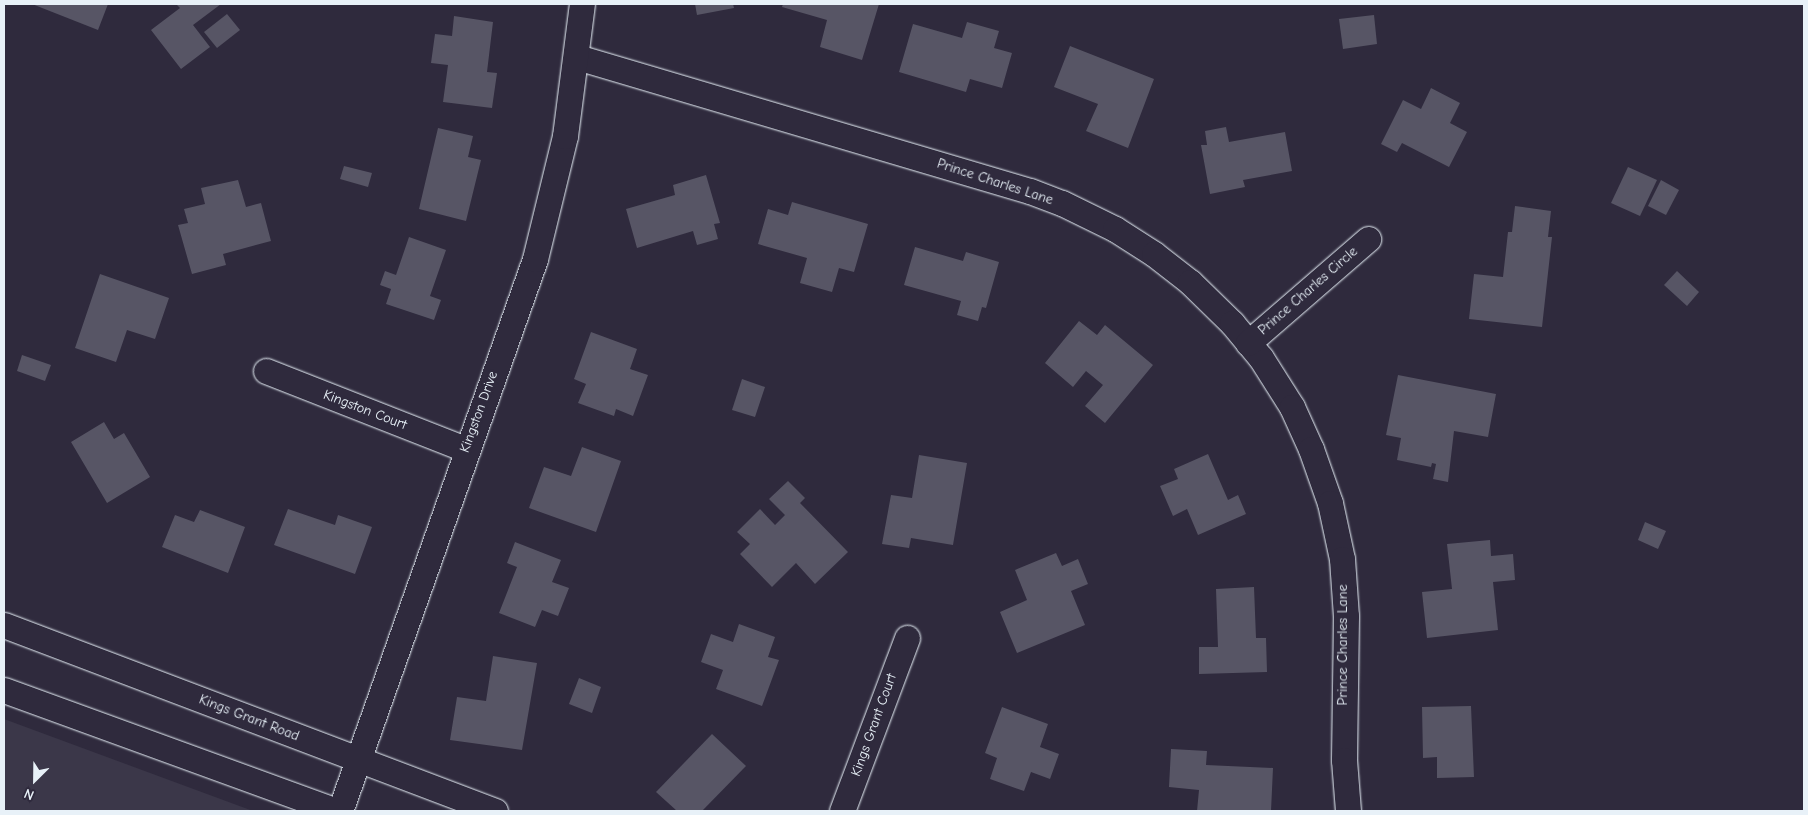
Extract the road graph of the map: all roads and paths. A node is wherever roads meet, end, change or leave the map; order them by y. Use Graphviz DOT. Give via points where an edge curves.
graph roads {
  1 [pos="582,4"];
  2 [pos="577,57"];
  3 [pos="1368,239"];
  4 [pos="1248,343"];
  5 [pos="266,371"];
  6 [pos="465,449"];
  7 [pos="4,625"];
  8 [pos="907,638"];
  9 [pos="4,690"];
  10 [pos="357,759"];
  11 [pos="338,811"];
  12 [pos="495,811"];
  13 [pos="842,811"];
  14 [pos="1348,811"];
  1 -- 2 [label="street, Kingston Drive"];
  2 -- 4 [label="street, Prince Charles Lane" via="1021,188 1062,203 1115,229 1154,254 1190,282"];
  2 -- 6 [label="street, Kingston Drive" via="566,136 545,224"];
  3 -- 4 [label="street, Prince Charles Circle"];
  4 -- 14 [label="street, Prince Charles Lane" via="1292,407 1312,449 1330,503 1342,559 1346,616 1343,741"];
  5 -- 6 [label="street, Kingston Court"];
  6 -- 10 [label="street, Kingston Drive"];
  7 -- 10 [label="street, Kings Grant Road"];
  8 -- 13 [label="street, Kings Grant Court"];
  9 -- 11 [label="street"];
  10 -- 11 [label="street, Kingston Drive"];
  10 -- 12 [label="street, Kings Grant Road"];
}
